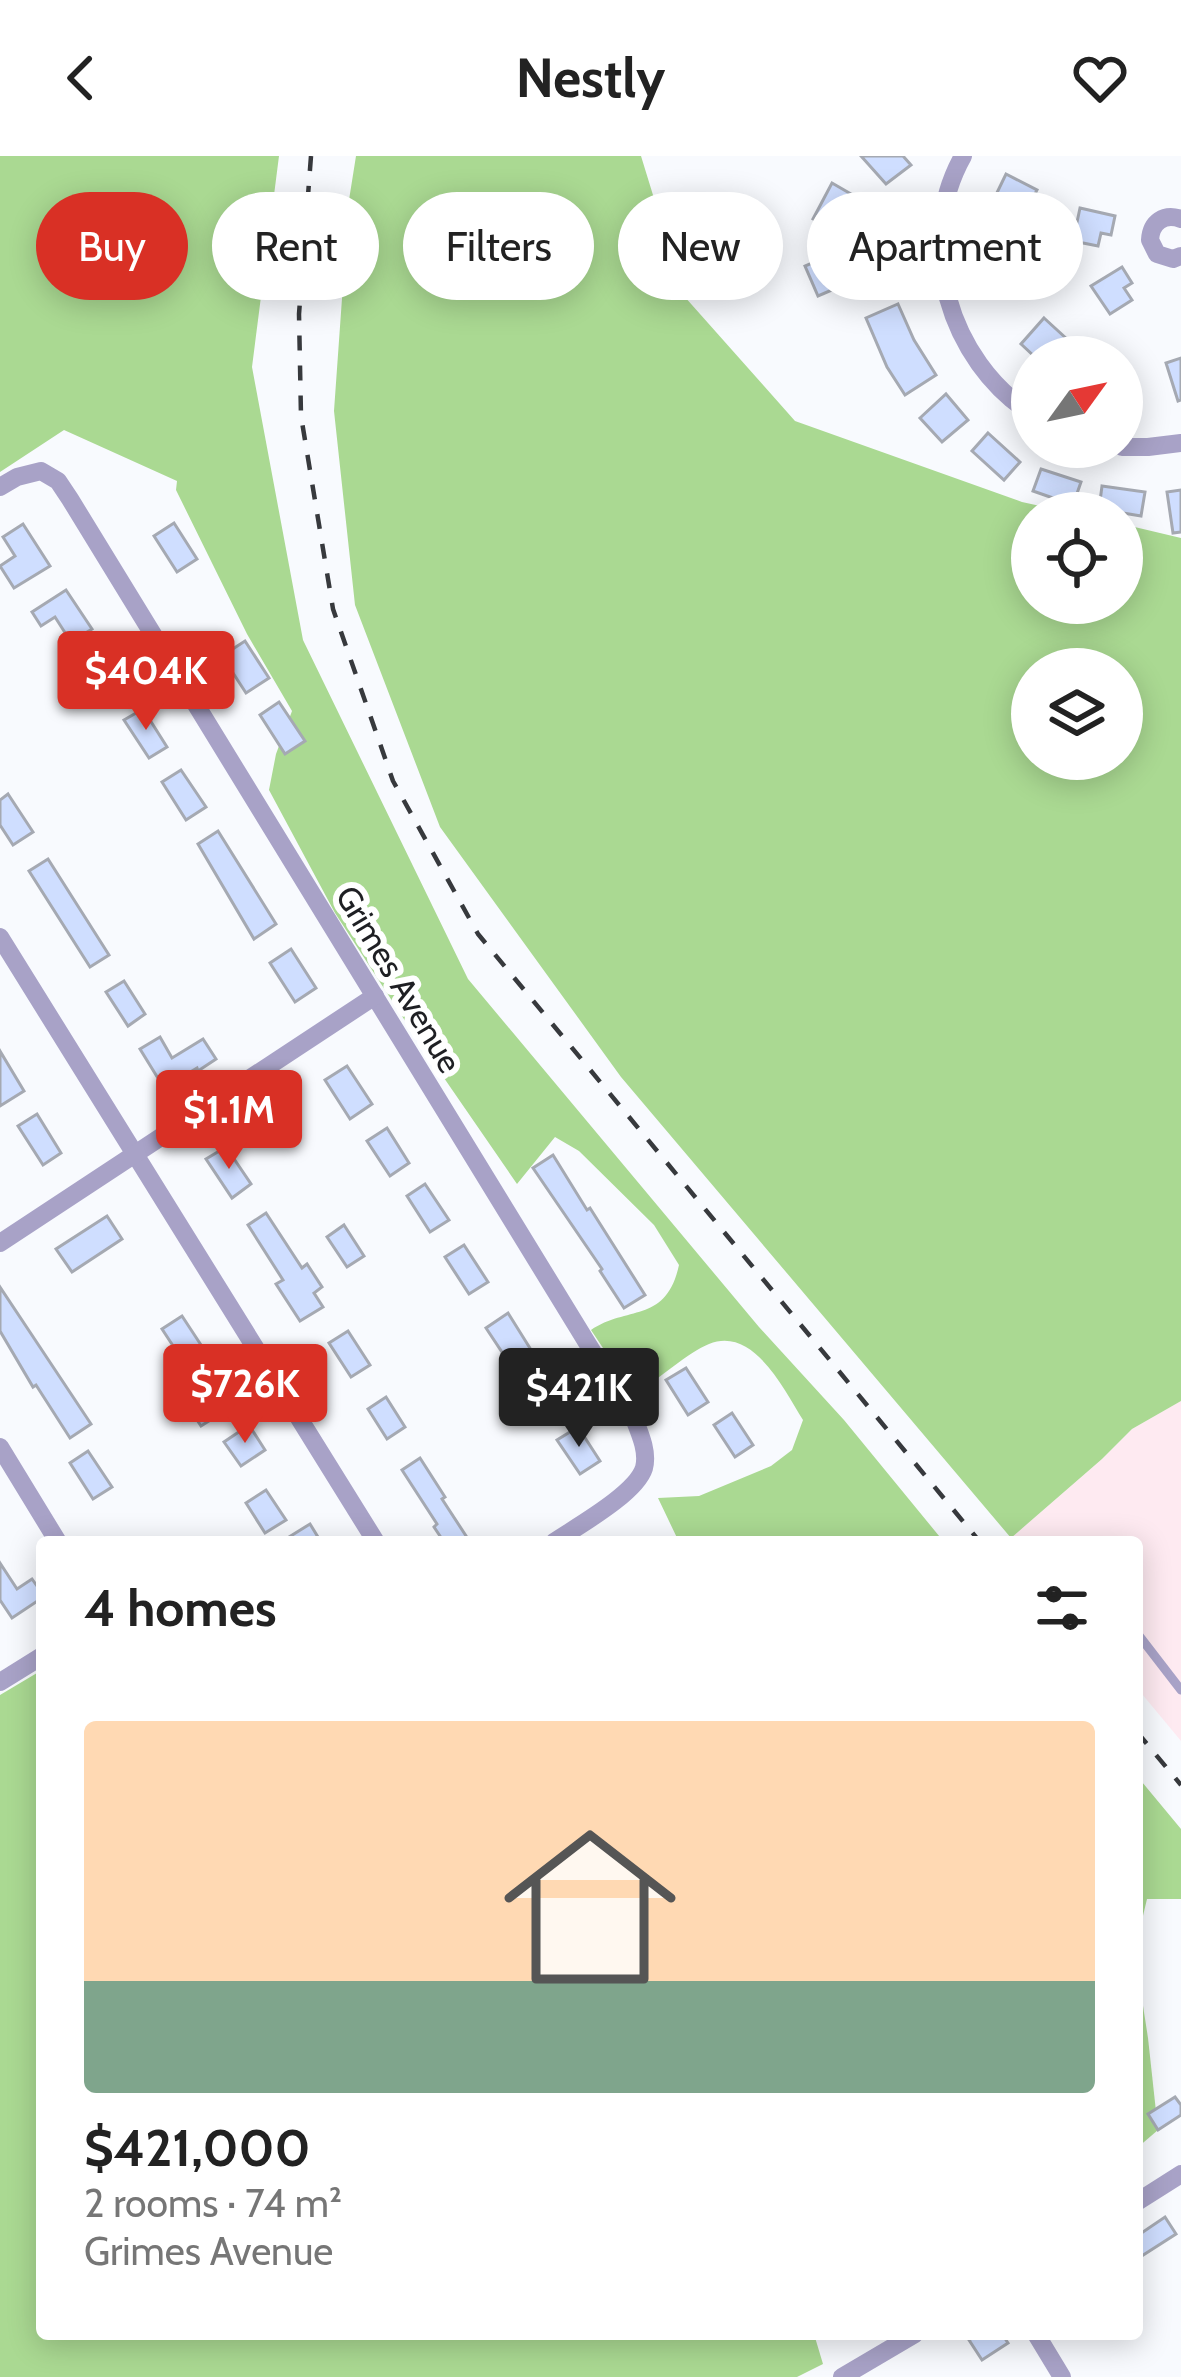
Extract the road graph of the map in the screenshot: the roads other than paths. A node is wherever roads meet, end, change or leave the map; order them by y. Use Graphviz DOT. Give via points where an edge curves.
graph roads {
  1 [pos="963,156"];
  2 [pos="949,192"];
  3 [pos="1181,219"];
  4 [pos="1181,256"];
  5 [pos="948,300"];
  6 [pos="1011,397"];
  7 [pos="1181,443"];
  8 [pos="1143,447"];
  9 [pos="0,488"];
  10 [pos="0,937"];
  11 [pos="375,996"];
  12 [pos="136,1152"];
  13 [pos="0,1244"];
  14 [pos="0,1447"];
  15 [pos="54,1536"];
  16 [pos="372,1536"];
  17 [pos="562,1536"];
  18 [pos="1143,1641"];
  19 [pos="36,1660"];
  20 [pos="0,1682"];
  21 [pos="1181,1690"];
  22 [pos="1181,2174"];
  23 [pos="1143,2198"];
  24 [pos="905,2340"];
  25 [pos="1040,2340"];
  26 [pos="842,2377"];
  27 [pos="1062,2377"];
  1 -- 2 [label="street"];
  3 -- 4 [label="street" via="1160,219 1150,240 1165,258"];
  5 -- 6 [label="street" via="963,340"];
  7 -- 8 [label="street"];
  9 -- 11 [label="street, Grimes Avenue" via="36,470 58,481"];
  10 -- 12 [label="street"];
  11 -- 12 [label="street"];
  11 -- 17 [label="street, Grimes Avenue" via="644,1444 635,1483"];
  12 -- 13 [label="street"];
  12 -- 16 [label="street"];
  14 -- 15 [label="street"];
  18 -- 21 [label="lane"];
  19 -- 20 [label="street"];
  22 -- 23 [label="street"];
  24 -- 26 [label="street"];
  25 -- 27 [label="street"];
}
